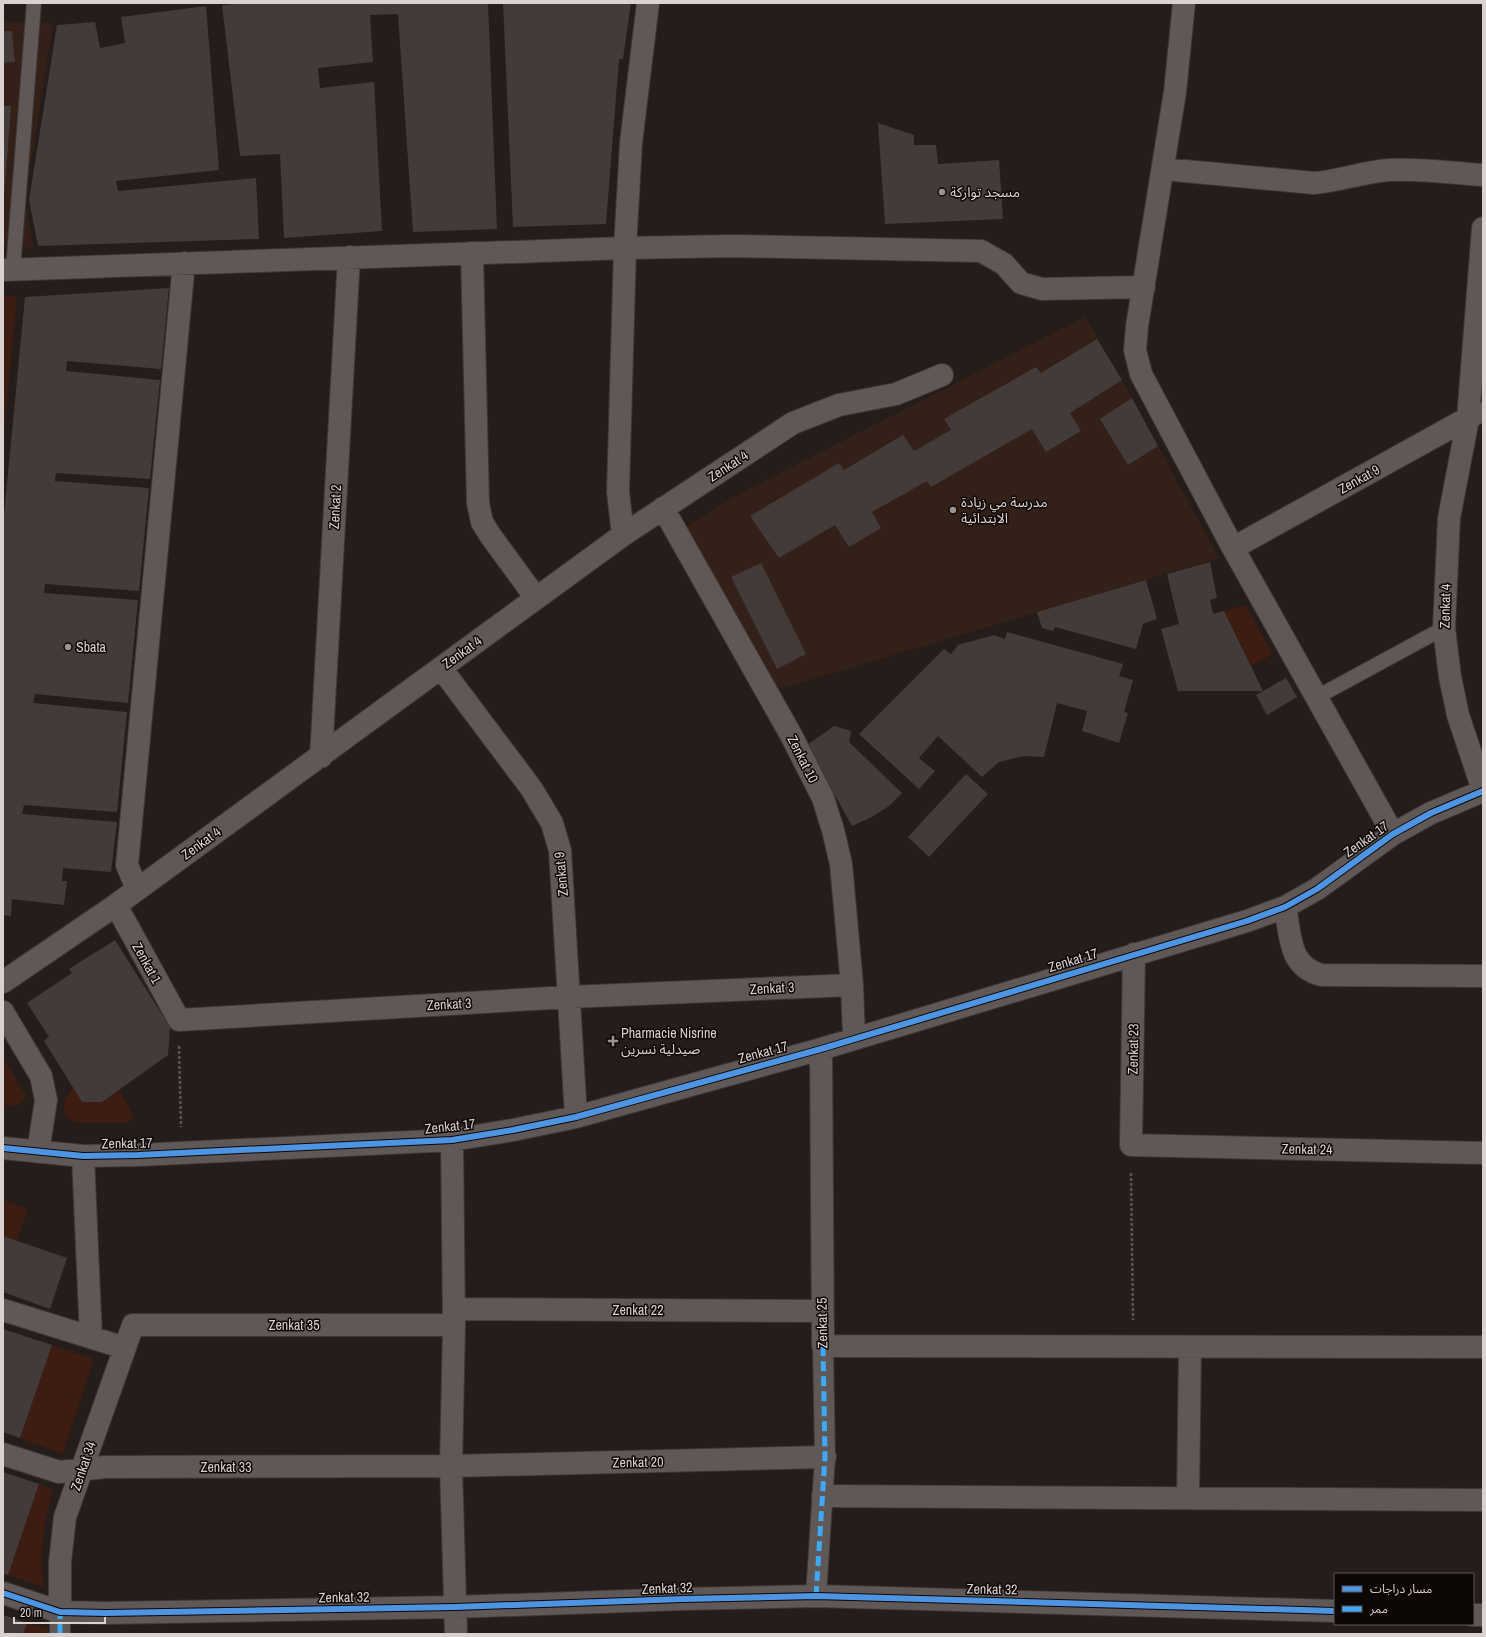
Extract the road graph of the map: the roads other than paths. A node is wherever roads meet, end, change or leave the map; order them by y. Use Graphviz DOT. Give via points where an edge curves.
graph roads {
  1 [pos="34,3"];
  2 [pos="648,3"];
  3 [pos="1184,3"];
  4 [pos="1163,169"];
  5 [pos="1483,175"];
  6 [pos="1483,228"];
  7 [pos="625,248"];
  8 [pos="472,253"];
  9 [pos="348,257"];
  10 [pos="184,263"];
  11 [pos="8,269"];
  12 [pos="1144,287"];
  13 [pos="942,375"];
  14 [pos="1476,414"];
  15 [pos="663,508"];
  16 [pos="623,535"];
  17 [pos="1233,548"];
  18 [pos="536,598"];
  19 [pos="1444,628"];
  20 [pos="441,668"];
  21 [pos="1317,697"];
  22 [pos="321,757"];
  23 [pos="1483,790"];
  24 [pos="1393,834"];
  25 [pos="137,889"];
  26 [pos="116,905"];
  27 [pos="1286,907"];
  28 [pos="1134,954"];
  29 [pos="1483,976"];
  30 [pos="5,980"];
  31 [pos="852,984"];
  32 [pos="569,997"];
  33 [pos="3,1012"];
  34 [pos="179,1020"];
  35 [pos="854,1038"];
  36 [pos="821,1049"];
  37 [pos="576,1117"];
  38 [pos="452,1140"];
  39 [pos="1131,1145"];
  40 [pos="3,1148"];
  41 [pos="38,1152"];
  42 [pos="1483,1153"];
  43 [pos="83,1156"];
  44 [pos="3,1310"];
  45 [pos="822,1311"];
  46 [pos="454,1317"];
  47 [pos="133,1325"];
  48 [pos="91,1338"];
  49 [pos="823,1346"];
  50 [pos="1190,1346"];
  51 [pos="1483,1347"];
  52 [pos="125,1348"];
  53 [pos="3,1454"];
  54 [pos="825,1457"];
  55 [pos="451,1466"];
  56 [pos="80,1471"];
  57 [pos="823,1496"];
  58 [pos="1188,1498"];
  59 [pos="1483,1500"];
  60 [pos="3,1593"];
  61 [pos="816,1596"];
  62 [pos="455,1607"];
  63 [pos="1334,1611"];
  64 [pos="60,1612"];
  65 [pos="60,1634"];
  66 [pos="456,1634"];
  1 -- 11 [label="lane"];
  2 -- 7 [label="street" via="631,143"];
  3 -- 4 [label="street" via="1179,59"];
  4 -- 5 [label="street" via="1314,183 1333,182 1390,170"];
  4 -- 12 [label="street"];
  6 -- 14 [label="street, Zenkat 4"];
  7 -- 8 [label="street"];
  7 -- 12 [label="street" via="733,246 981,250 1004,264 1021,283 1042,289"];
  7 -- 16 [label="street" via="618,492"];
  8 -- 9 [label="street"];
  8 -- 18 [label="street" via="478,503 482,522"];
  9 -- 10 [label="street"];
  9 -- 22 [label="street, Zenkat 2"];
  10 -- 11 [label="street"];
  10 -- 25 [label="street" via="127,865"];
  12 -- 17 [label="street" via="1135,350 1141,374"];
  13 -- 15 [label="street, Zenkat 4" via="896,394 839,405 793,424"];
  14 -- 17 [label="street, Zenkat 9"];
  14 -- 19 [label="street, Zenkat 4" via="1449,518"];
  15 -- 16 [label="street, Zenkat 4"];
  15 -- 31 [label="street, Zenkat 10" via="791,735 823,798 841,864"];
  16 -- 18 [label="street, Zenkat 4"];
  17 -- 21 [label="street"];
  18 -- 20 [label="street, Zenkat 4"];
  19 -- 21 [label="lane"];
  19 -- 23 [label="street, Zenkat 4" via="1458,715"];
  20 -- 22 [label="street, Zenkat 4"];
  20 -- 32 [label="street, Zenkat 9" via="531,788 552,823 560,850"];
  21 -- 24 [label="street"];
  22 -- 25 [label="street, Zenkat 4"];
  23 -- 24 [label="street, Zenkat 17" via="1431,813"];
  24 -- 27 [label="street, Zenkat 17"];
  25 -- 26 [label="street, Zenkat 4"];
  26 -- 30 [label="street, Zenkat 4"];
  26 -- 34 [label="street, Zenkat 1"];
  27 -- 28 [label="street, Zenkat 17"];
  27 -- 29 [label="street" via="1295,955 1302,966 1310,972 1321,975"];
  28 -- 35 [label="street, Zenkat 17"];
  28 -- 39 [label="street, Zenkat 23"];
  31 -- 32 [label="street, Zenkat 3"];
  31 -- 35 [label="street, Zenkat 10"];
  32 -- 34 [label="street, Zenkat 3"];
  32 -- 37 [label="street, Zenkat 9"];
  33 -- 41 [label="street" via="42,1076 46,1100"];
  35 -- 36 [label="street, Zenkat 17"];
  36 -- 37 [label="street, Zenkat 17"];
  36 -- 45 [label="street, Zenkat 25"];
  37 -- 38 [label="street, Zenkat 17"];
  38 -- 43 [label="street, Zenkat 17" via="181,1154"];
  38 -- 46 [label="street"];
  39 -- 42 [label="street, Zenkat 24"];
  40 -- 41 [label="street, Zenkat 17"];
  41 -- 43 [label="street, Zenkat 17"];
  43 -- 48 [label="street"];
  44 -- 48 [label="street"];
  45 -- 46 [label="street, Zenkat 22"];
  45 -- 49 [label="street, Zenkat 25"];
  46 -- 47 [label="street, Zenkat 35"];
  46 -- 55 [label="street"];
  47 -- 52 [label="street, Zenkat 34"];
  48 -- 52 [label="street"];
  49 -- 50 [label="street"];
  49 -- 54 [label="street, Zenkat 25"];
  50 -- 51 [label="street"];
  50 -- 58 [label="street"];
  52 -- 56 [label="street, Zenkat 34"];
  53 -- 56 [label="street, Zenkat 33" via="59,1472"];
  54 -- 55 [label="street, Zenkat 20"];
  54 -- 57 [label="street, Zenkat 25"];
  55 -- 56 [label="street, Zenkat 33" via="105,1467"];
  55 -- 62 [label="street"];
  56 -- 64 [label="street, Zenkat 34" via="65,1517 60,1562"];
  57 -- 58 [label="street"];
  57 -- 61 [label="street, Zenkat 25"];
  58 -- 59 [label="street"];
  60 -- 64 [label="street, Zenkat 32"];
  61 -- 62 [label="street, Zenkat 32"];
  61 -- 63 [label="street, Zenkat 32"];
  62 -- 64 [label="street, Zenkat 32"];
  62 -- 66 [label="street"];
  64 -- 65 [label="street"];
}
